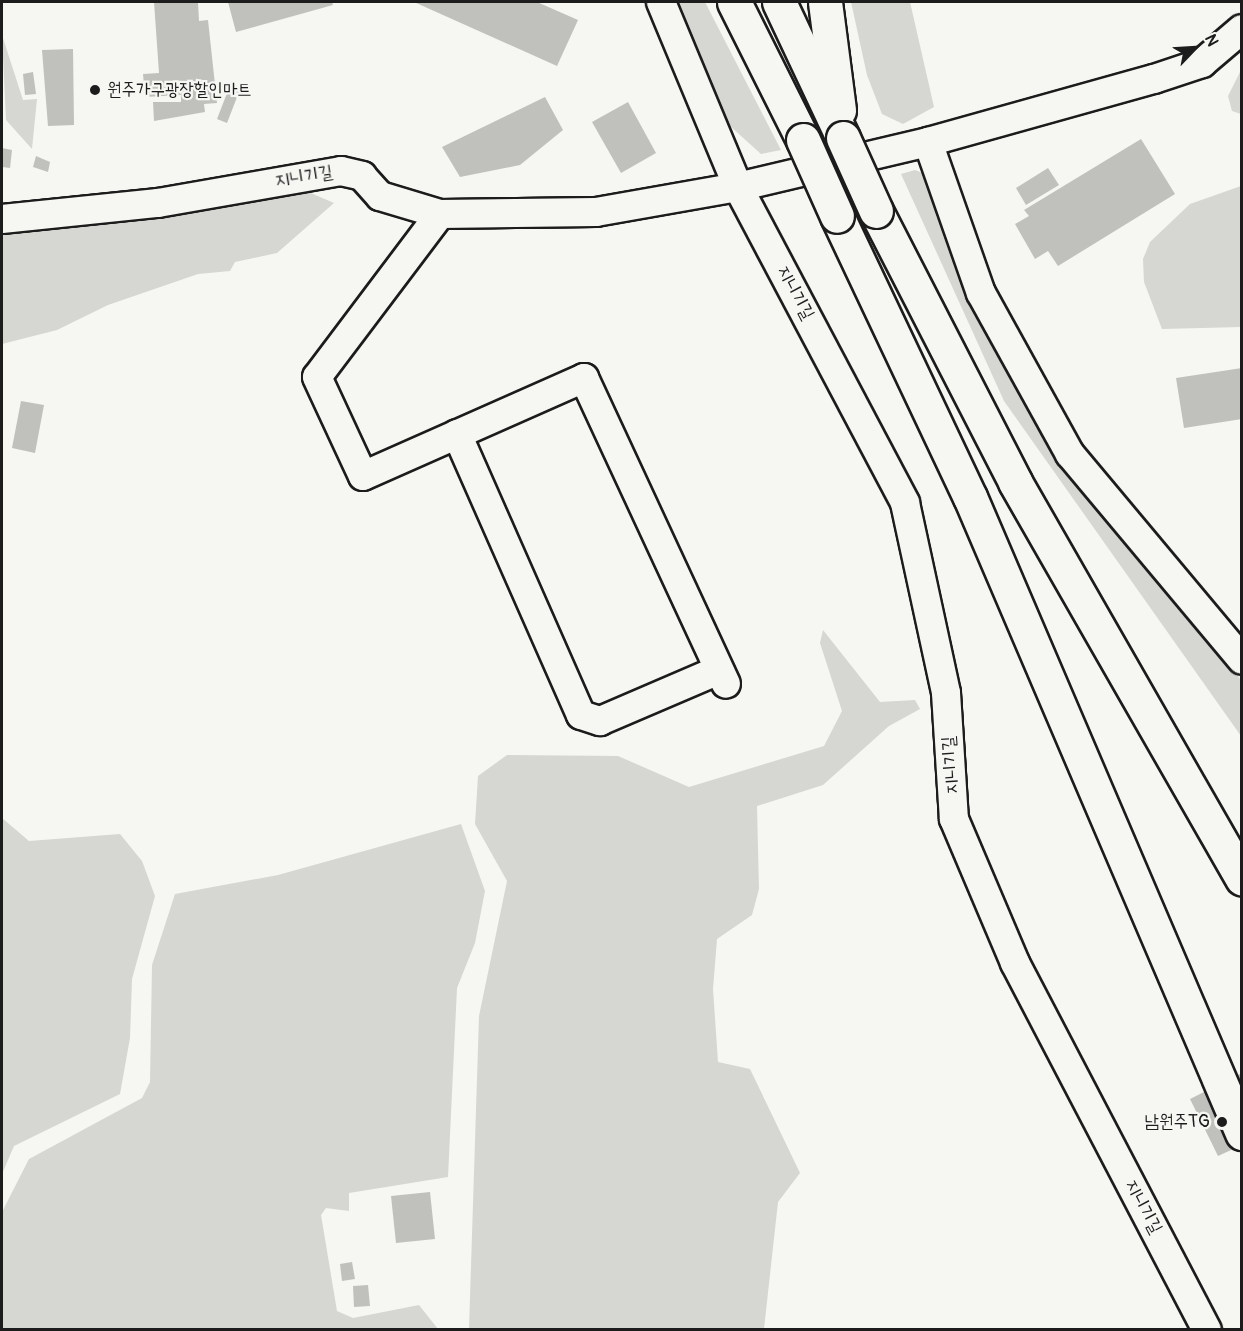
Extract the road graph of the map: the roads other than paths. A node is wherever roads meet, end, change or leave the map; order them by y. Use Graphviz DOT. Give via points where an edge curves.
graph roads {
  1 [pos="661,2"];
  2 [pos="734,2"];
  3 [pos="751,2"];
  4 [pos="779,2"];
  5 [pos="825,2"];
  6 [pos="1242,29"];
  7 [pos="843,138"];
  8 [pos="803,140"];
  9 [pos="928,142"];
  10 [pos="738,187"];
  11 [pos="440,214"];
  12 [pos="2,219"];
  13 [pos="457,434"];
  14 [pos="1242,660"];
  15 [pos="1242,879"];
  16 [pos="1242,1133"];
  17 [pos="1207,1329"];
  1 -- 10 [label="street, 지니기길"];
  2 -- 8 [label="highway"];
  3 -- 8 [label="highway"];
  4 -- 7 [label="highway"];
  5 -- 7 [label="highway"];
  6 -- 9 [label="street, 지니기길" via="1202,63"];
  7 -- 15 [label="highway, bridge" via="876,211 1015,482"];
  8 -- 16 [label="highway, bridge" via="970,497"];
  9 -- 10 [label="street, 지니기길"];
  9 -- 14 [label="street" via="981,293 1070,454"];
  10 -- 11 [label="street, 지니기길" via="596,212"];
  10 -- 17 [label="street, 지니기길" via="905,503 946,693 954,819 1015,963"];
  11 -- 12 [label="street, 지니기길" via="380,196 362,176 342,171 158,203"];
  11 -- 13 [label="street" via="317,377 363,476"];
  13 -- 13 [label="street" via="584,378 722,677 600,721 581,715"];
}
